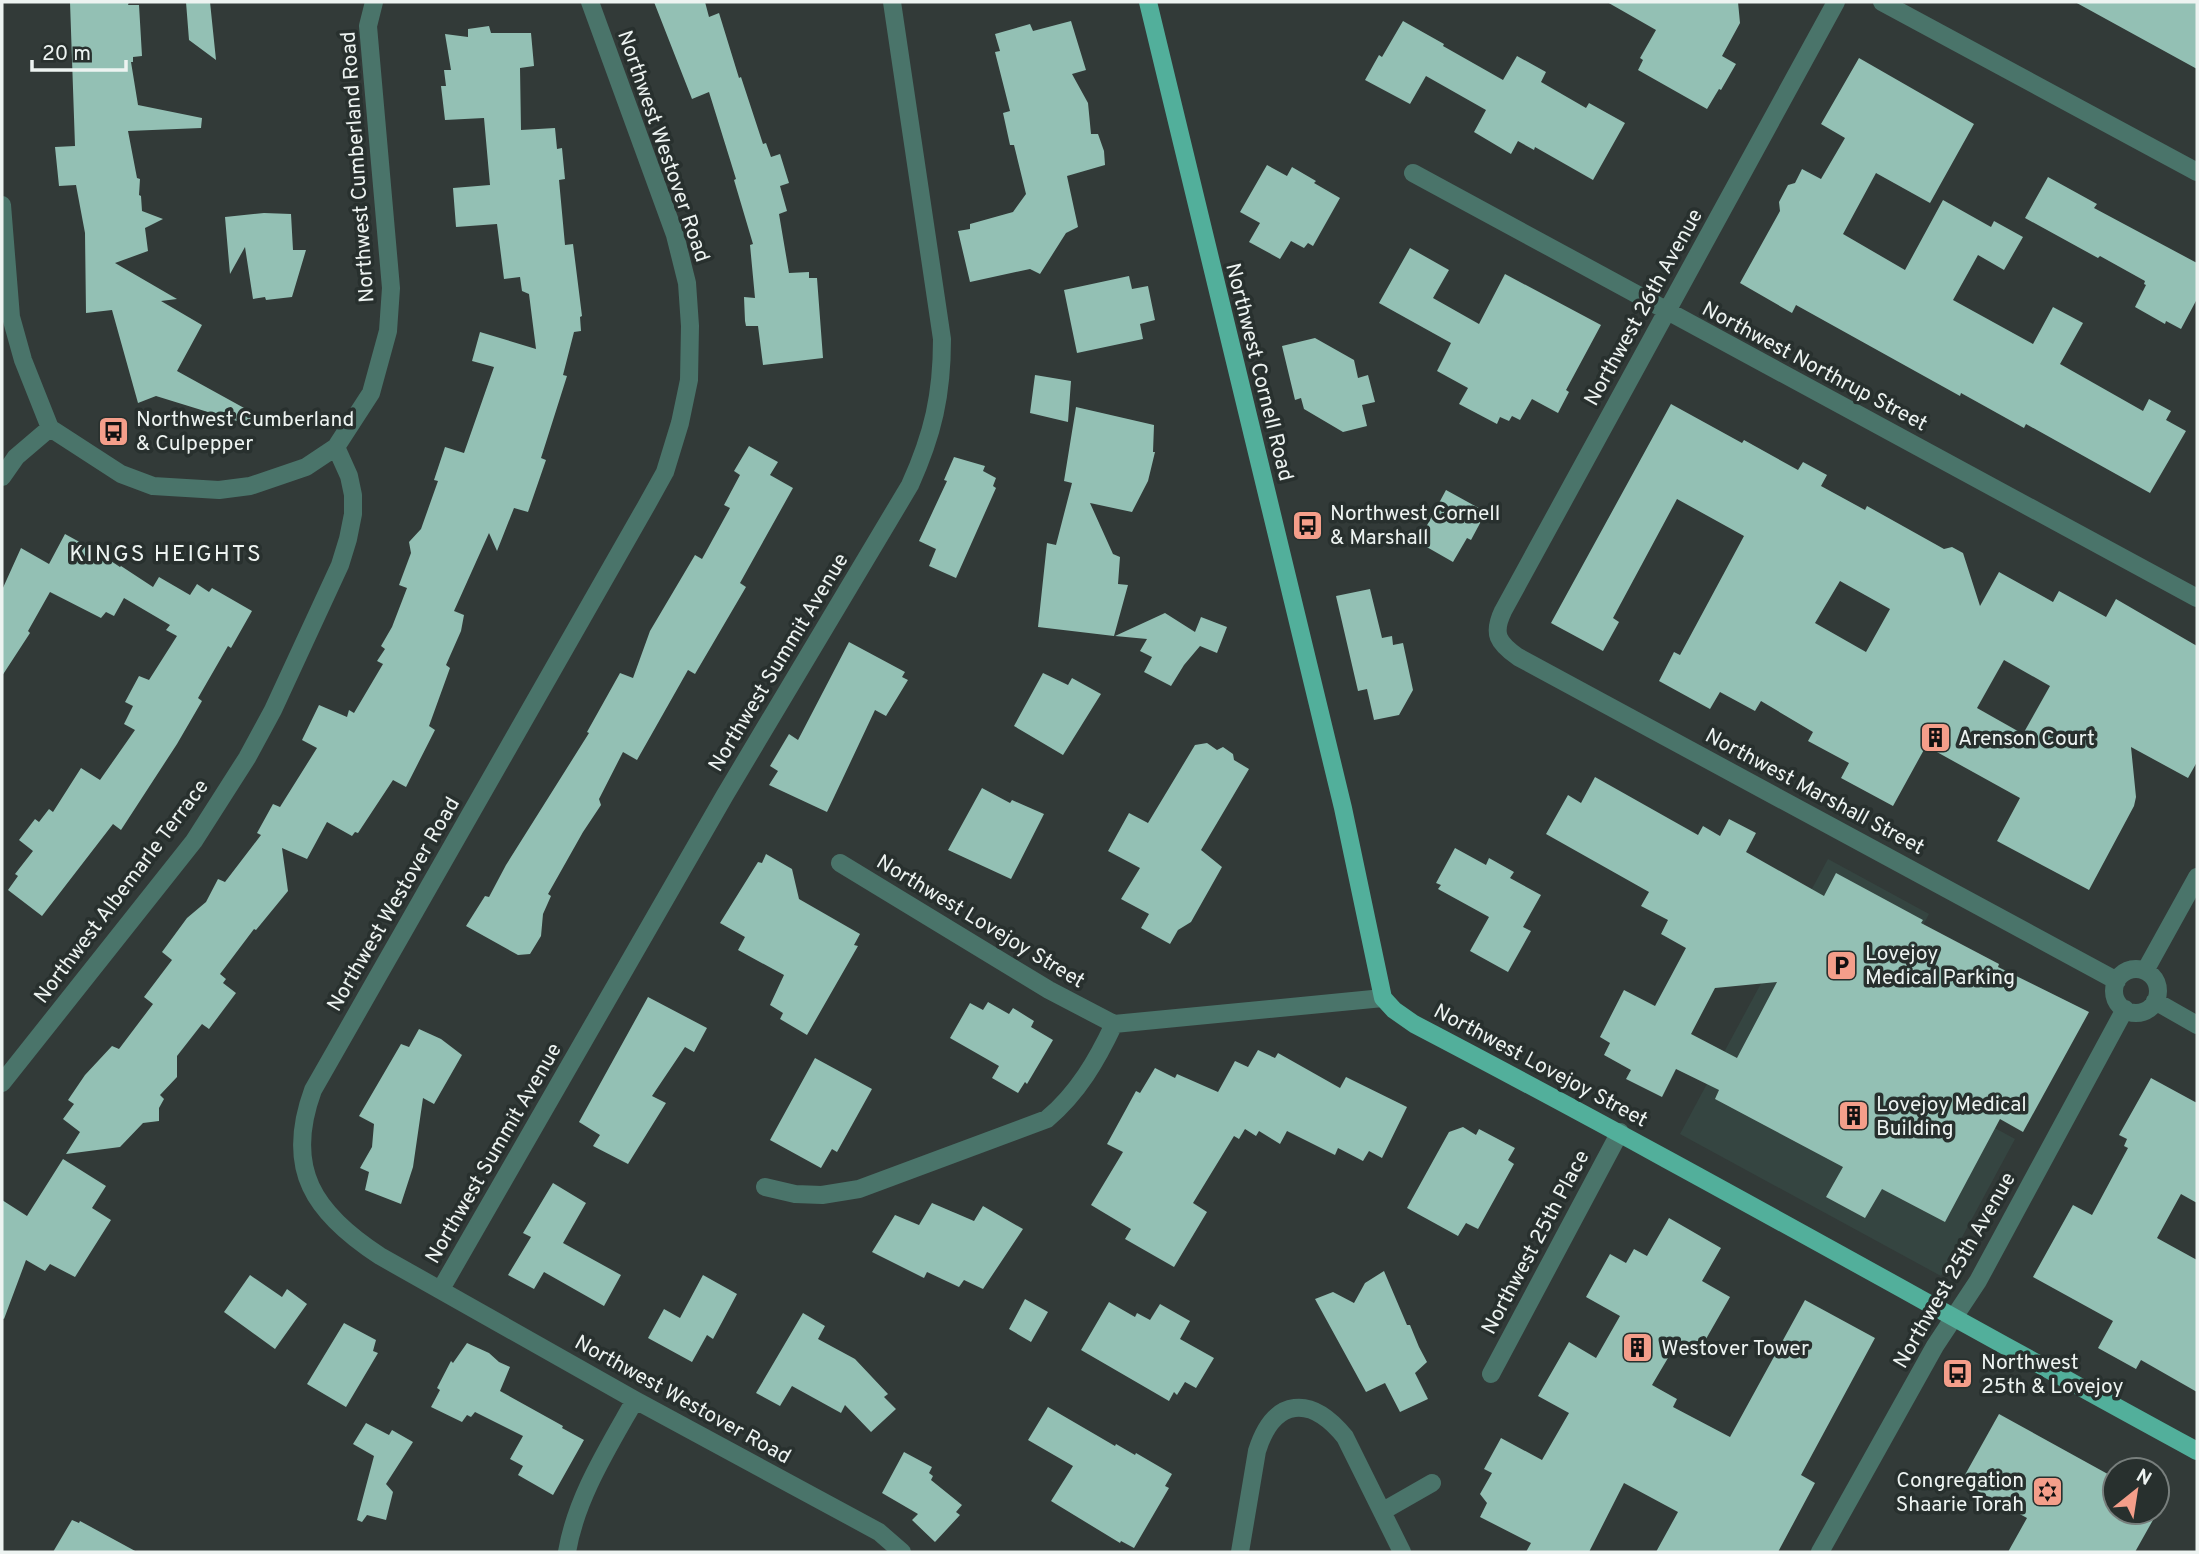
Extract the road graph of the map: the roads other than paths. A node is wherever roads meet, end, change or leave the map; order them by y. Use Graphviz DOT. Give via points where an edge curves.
graph roads {
  1 [pos="374,2"];
  2 [pos="590,2"];
  3 [pos="892,2"];
  4 [pos="1148,2"];
  5 [pos="1836,2"];
  6 [pos="1882,2"];
  7 [pos="2197,172"];
  8 [pos="1413,173"];
  9 [pos="2,205"];
  10 [pos="1667,311"];
  11 [pos="51,428"];
  12 [pos="336,447"];
  13 [pos="2,477"];
  14 [pos="2197,598"];
  15 [pos="1497,636"];
  16 [pos="839,863"];
  17 [pos="2197,877"];
  18 [pos="2145,971"];
  19 [pos="2117,981"];
  20 [pos="1383,999"];
  21 [pos="2155,1001"];
  22 [pos="2125,1009"];
  23 [pos="1114,1024"];
  24 [pos="2197,1025"];
  25 [pos="2,1083"];
  26 [pos="1620,1132"];
  27 [pos="765,1187"];
  28 [pos="441,1289"];
  29 [pos="1954,1318"];
  30 [pos="1491,1374"];
  31 [pos="635,1400"];
  32 [pos="2197,1451"];
  33 [pos="1432,1483"];
  34 [pos="1383,1511"];
  35 [pos="567,1552"];
  36 [pos="902,1552"];
  37 [pos="1240,1552"];
  38 [pos="1402,1552"];
  39 [pos="1821,1552"];
  1 -- 12 [label="street, Northwest Cumberland Road" via="368,26 391,288 388,331 371,393"];
  2 -- 28 [label="street, Northwest Westover Road" via="675,235 687,283 689,380 680,423 665,472 313,1090 301,1136 308,1180 330,1216 351,1237"];
  3 -- 28 [label="street, Northwest Summit Avenue" via="942,339 940,393 925,451 910,485 725,795"];
  4 -- 20 [label="main road, Northwest Cornell Road" via="1343,808"];
  5 -- 10 [label="street, Northwest 26th Avenue"];
  6 -- 7 [label="street"];
  8 -- 10 [label="street, Northwest Northrup Street"];
  9 -- 11 [label="street" via="11,317"];
  10 -- 14 [label="street, Northwest Northrup Street"];
  10 -- 15 [label="street, Northwest 26th Avenue" via="1497,622"];
  11 -- 12 [label="street, Northwest Cumberland Road" via="121,474 153,486 219,490 250,486 306,467"];
  11 -- 13 [label="street" via="16,457"];
  12 -- 25 [label="street, Northwest Albemarle Terrace" via="353,495 348,539 273,710 194,841"];
  15 -- 19 [label="street, Northwest Marshall Street" via="1518,657"];
  16 -- 23 [label="street, Northwest Lovejoy Street"];
  17 -- 18 [label="street"];
  18 -- 19 [label="street" via="2126,971"];
  18 -- 21 [label="street" via="2156,983"];
  19 -- 22 [label="street" via="2115,997"];
  20 -- 23 [label="street"];
  20 -- 26 [label="main road, Northwest Lovejoy Street" via="1414,1024"];
  21 -- 22 [label="street" via="2143,1011"];
  21 -- 24 [label="street"];
  22 -- 29 [label="street, Northwest 25th Avenue" via="1979,1281"];
  23 -- 27 [label="street" via="1078,1088 1047,1119 859,1189 809,1195"];
  26 -- 29 [label="main road, Northwest Lovejoy Street"];
  26 -- 30 [label="street, Northwest 25th Place"];
  28 -- 31 [label="street, Northwest Westover Road"];
  29 -- 32 [label="main road, Northwest Lovejoy Street"];
  29 -- 39 [label="street, Northwest 25th Avenue"];
  31 -- 35 [label="street" via="584,1497"];
  31 -- 36 [label="street, Northwest Westover Road" via="878,1532"];
  33 -- 34 [label="street"];
  34 -- 37 [label="street" via="1333,1422 1317,1412 1290,1409 1279,1413 1261,1438"];
  34 -- 38 [label="street"];
}
